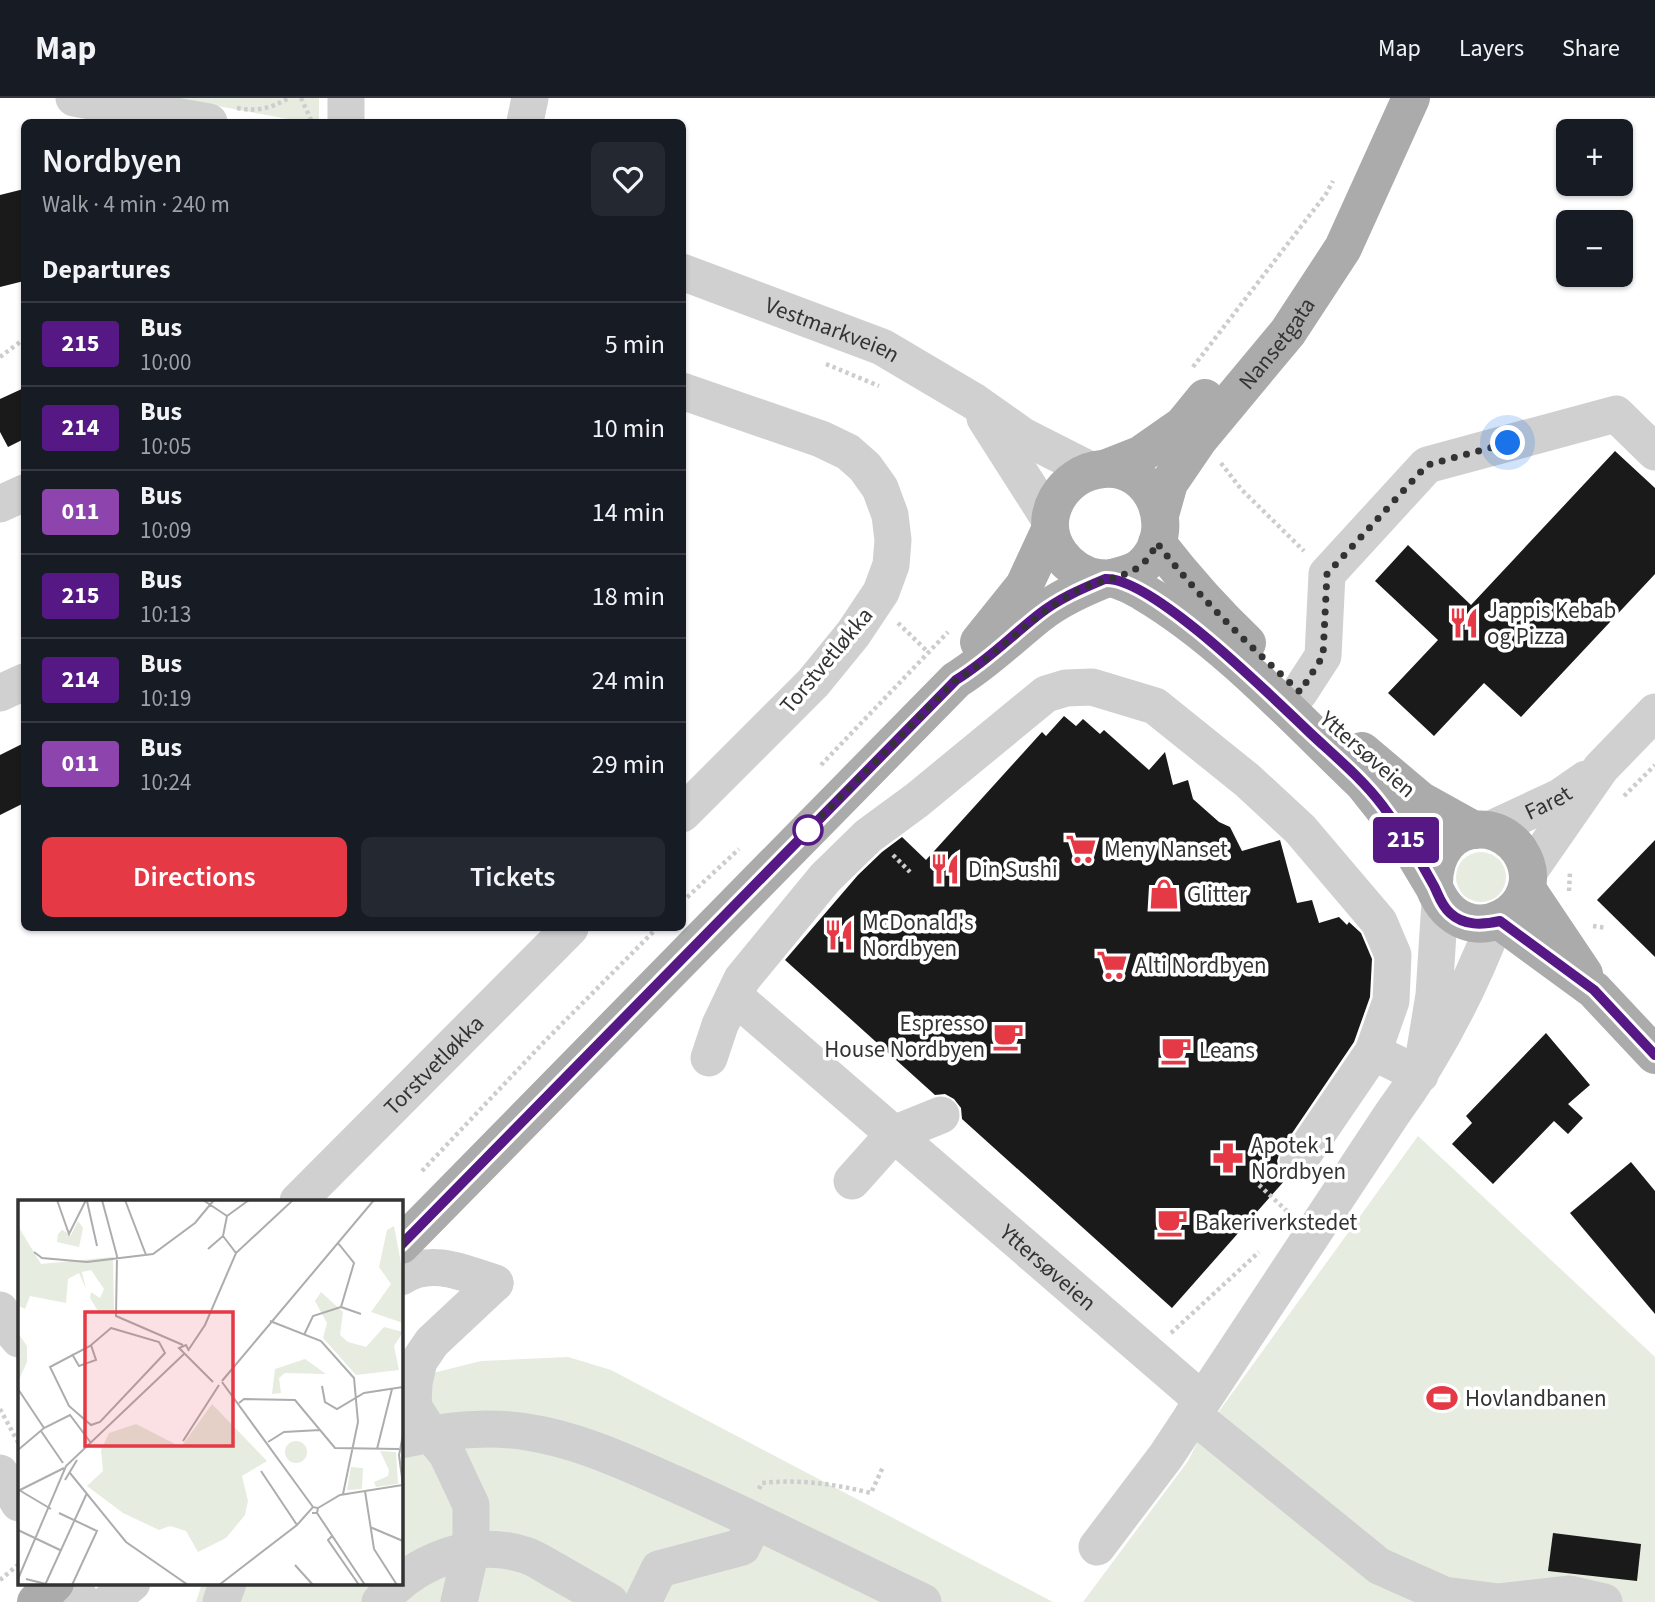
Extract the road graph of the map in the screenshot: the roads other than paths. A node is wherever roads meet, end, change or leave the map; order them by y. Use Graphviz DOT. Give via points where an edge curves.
graph roads {
  1 [pos="74,98"];
  2 [pos="346,98"];
  3 [pos="530,98"];
  4 [pos="1411,98"];
  5 [pos="192,119"];
  6 [pos="346,119"];
  7 [pos="526,119"];
  8 [pos="1383,162"];
  9 [pos="686,273"];
  10 [pos="686,392"];
  11 [pos="975,402"];
  12 [pos="1655,452"];
  13 [pos="1099,469"];
  14 [pos="21,494"];
  15 [pos="0,504"];
  16 [pos="1050,525"];
  17 [pos="1159,529"];
  18 [pos="1109,578"];
  19 [pos="956,680"];
  20 [pos="21,683"];
  21 [pos="1300,692"];
  22 [pos="0,693"];
  23 [pos="1655,712"];
  24 [pos="1601,768"];
  25 [pos="686,810"];
  26 [pos="1482,830"];
  27 [pos="1527,881"];
  28 [pos="1437,894"];
  29 [pos="1498,922"];
  30 [pos="567,931"];
  31 [pos="1594,990"];
  32 [pos="734,996"];
  33 [pos="1373,1052"];
  34 [pos="1655,1055"];
  35 [pos="709,1058"];
  36 [pos="1420,1075"];
  37 [pos="942,1115"];
  38 [pos="894,1134"];
  39 [pos="1298,1162"];
  40 [pos="852,1181"];
  41 [pos="299,1200"];
  42 [pos="402,1244"];
  43 [pos="402,1276"];
  44 [pos="0,1310"];
  45 [pos="18,1338"];
  46 [pos="1198,1408"];
  47 [pos="415,1437"];
  48 [pos="0,1473"];
  49 [pos="18,1501"];
  50 [pos="750,1519"];
  51 [pos="1097,1547"];
  52 [pos="471,1550"];
  53 [pos="402,1583"];
  54 [pos="54,1584"];
  55 [pos="75,1584"];
  56 [pos="131,1584"];
  57 [pos="228,1584"];
  58 [pos="401,1584"];
  59 [pos="36,1602"];
  60 [pos="83,1602"];
  61 [pos="109,1602"];
  62 [pos="221,1602"];
  63 [pos="380,1602"];
  64 [pos="459,1602"];
  65 [pos="610,1602"];
  66 [pos="643,1602"];
  67 [pos="923,1602"];
  68 [pos="1604,1602"];
  1 -- 5 [label="street"];
  2 -- 6 [label="street"];
  3 -- 7 [label="street"];
  4 -- 8 [label="main road, Nansetgata"];
  8 -- 13 [label="main road, Nansetgata" via="1268,321 1183,425 1140,455"];
  8 -- 17 [label="main road, Nansetgata" via="1343,248 1288,332 1199,439 1169,483"];
  9 -- 11 [label="street, Vestmarkveien" via="882,346"];
  10 -- 25 [label="street, Torstvetløkka" via="848,452 880,488 893,540 891,565 853,634 813,683"];
  11 -- 13 [label="street, Vestmarkveien" via="1023,436"];
  11 -- 16 [label="street, Vestmarkveien"];
  12 -- 21 [label="street" via="1616,414 1427,465 1327,574 1323,656"];
  13 -- 16 [label="main road" via="1074,478 1062,489"];
  13 -- 17 [label="main road" via="1124,471 1139,479 1156,501"];
  14 -- 15 [label="street"];
  16 -- 18 [label="main road" via="1058,551 1068,564 1081,573"];
  16 -- 19 [label="main road" via="1024,586 972,651"];
  17 -- 18 [label="main road" via="1152,555 1141,567"];
  17 -- 21 [label="main road, Yttersøveien" via="1186,580"];
  18 -- 19 [label="main road" via="1037,616 983,664"];
  18 -- 28 [label="main road, Yttersøveien" via="1142,591 1179,616 1363,783 1398,827"];
  19 -- 42 [label="main road"];
  20 -- 22 [label="street"];
  21 -- 26 [label="main road, Yttersøveien" via="1420,800"];
  23 -- 24 [label="street, Faret"];
  24 -- 26 [label="street, Faret" via="1560,797"];
  24 -- 27 [label="street, Faret"];
  26 -- 27 [label="main road" via="1516,845 1524,858"];
  26 -- 28 [label="main road" via="1460,834 1438,856 1434,871"];
  27 -- 29 [label="main road" via="1520,904"];
  27 -- 31 [label="main road"];
  28 -- 29 [label="main road" via="1450,914 1464,922"];
  28 -- 36 [label="street" via="1434,995"];
  29 -- 31 [label="main road"];
  29 -- 36 [label="street" via="1464,999"];
  30 -- 41 [label="street, Torstvetløkka"];
  31 -- 34 [label="main road"];
  32 -- 33 [label="street" via="742,979 825,878 868,836 1046,694 1092,687 1156,706 1247,780 1300,830 1379,922 1392,955 1391,1000"];
  32 -- 35 [label="street"];
  32 -- 38 [label="street, Yttersøveien"];
  33 -- 36 [label="street"];
  33 -- 39 [label="street"];
  36 -- 46 [label="street"];
  37 -- 38 [label="street"];
  38 -- 40 [label="street"];
  38 -- 46 [label="street, Yttersøveien"];
  43 -- 47 [label="street" via="412,1269 440,1267 495,1283 432,1342 419,1361 414,1383"];
  44 -- 45 [label="street"];
  46 -- 51 [label="street"];
  46 -- 68 [label="street, Yttersøveien" via="1379,1566 1444,1595 1499,1602 1570,1594"];
  47 -- 50 [label="street" via="467,1428 564,1439"];
  47 -- 52 [label="street" via="447,1454 471,1506"];
  48 -- 49 [label="street"];
  50 -- 66 [label="street" via="742,1547 659,1569"];
  50 -- 67 [label="street"];
  52 -- 53 [label="street" via="444,1556"];
  52 -- 64 [label="street"];
  52 -- 65 [label="street" via="495,1548 527,1555"];
  54 -- 59 [label="main road"];
  55 -- 60 [label="street"];
  56 -- 61 [label="street"];
  57 -- 62 [label="street"];
  58 -- 63 [label="street"];
}
